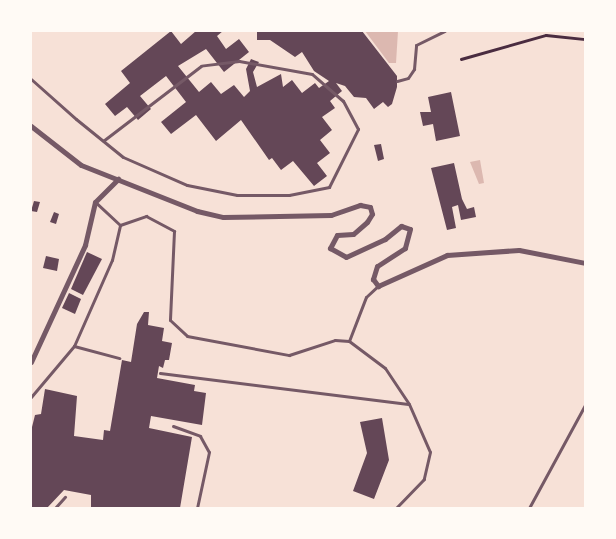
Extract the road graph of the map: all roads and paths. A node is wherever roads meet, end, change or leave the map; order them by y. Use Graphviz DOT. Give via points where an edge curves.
graph roads {
  1 [pos="445,31"];
  2 [pos="585,39"];
  3 [pos="460,59"];
  4 [pos="31,79"];
  5 [pos="397,81"];
  6 [pos="31,126"];
  7 [pos="103,141"];
  8 [pos="118,179"];
  9 [pos="95,202"];
  10 [pos="120,225"];
  11 [pos="585,263"];
  12 [pos="378,286"];
  13 [pos="350,341"];
  14 [pos="74,346"];
  15 [pos="119,358"];
  16 [pos="31,362"];
  17 [pos="160,373"];
  18 [pos="31,397"];
  19 [pos="408,404"];
  20 [pos="585,405"];
  21 [pos="173,426"];
  22 [pos="65,497"];
  23 [pos="55,508"];
  24 [pos="197,508"];
  25 [pos="396,508"];
  26 [pos="529,508"];
  1 -- 5 [label="lane" via="416,45 414,69 408,78"];
  2 -- 3 [label="path" via="546,35"];
  4 -- 7 [label="lane"];
  6 -- 8 [label="street" via="81,165"];
  7 -- 7 [label="lane" via="147,171 186,185 237,195 289,195 329,187 358,129 343,101 312,74 239,61 200,66"];
  8 -- 9 [label="street"];
  8 -- 12 [label="street" via="197,211 223,217 331,215 360,205 370,207 372,214 367,222 353,234 337,235 330,248 346,257 385,239 401,226 410,229 405,248 377,266 372,279"];
  9 -- 10 [label="lane"];
  9 -- 16 [label="street" via="84,245"];
  10 -- 13 [label="lane" via="146,216 174,231 170,320 187,336 289,355 335,340"];
  10 -- 14 [label="lane" via="112,260"];
  11 -- 12 [label="street" via="519,250 447,255"];
  12 -- 13 [label="lane" via="366,297"];
  13 -- 19 [label="lane" via="385,368"];
  14 -- 15 [label="lane"];
  14 -- 18 [label="lane"];
  17 -- 19 [label="lane"];
  19 -- 25 [label="lane" via="430,452 424,479"];
  20 -- 26 [label="lane"];
  21 -- 24 [label="lane" via="200,436 209,452"];
  22 -- 23 [label="lane"];
}
